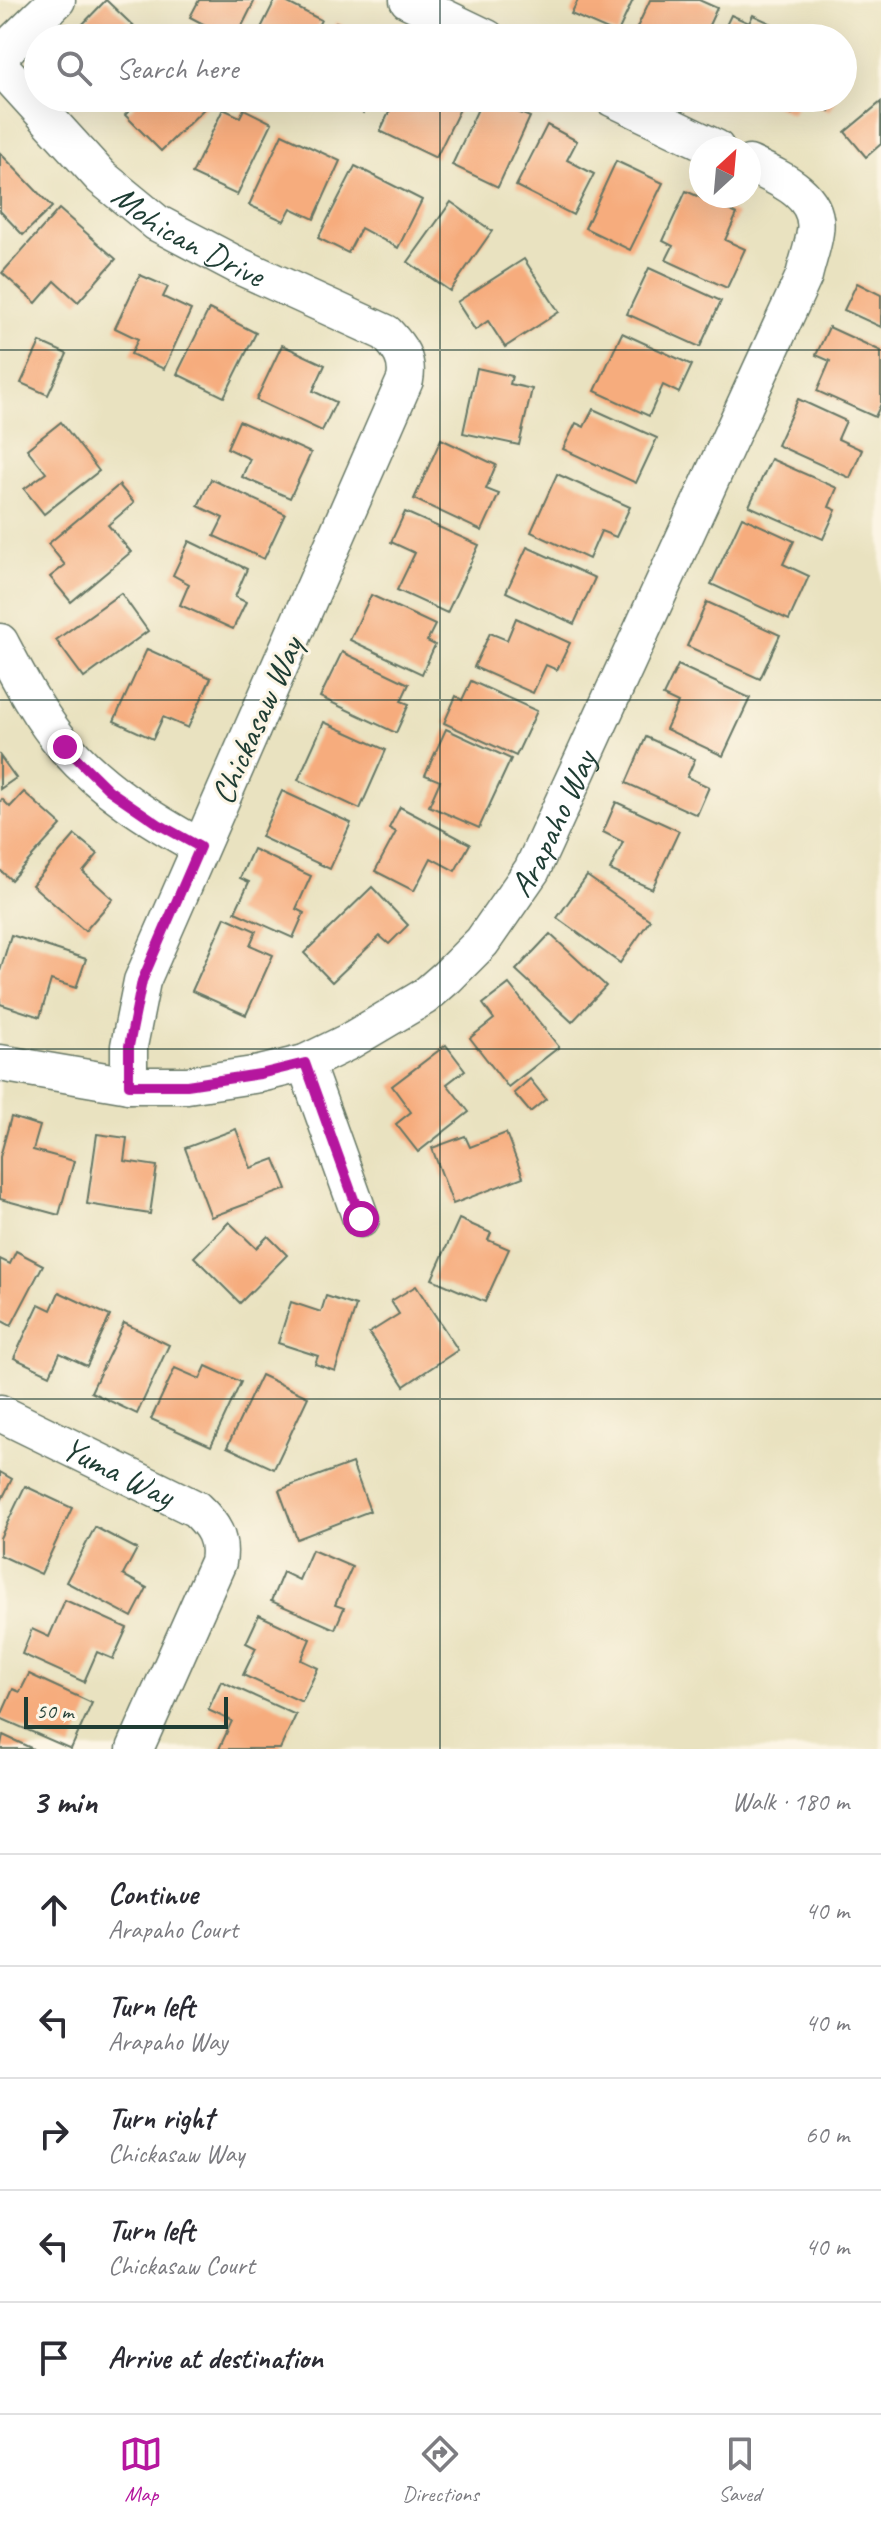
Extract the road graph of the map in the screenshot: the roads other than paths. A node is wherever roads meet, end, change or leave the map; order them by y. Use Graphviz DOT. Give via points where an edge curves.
graph roads {
  1 [pos="57,0"];
  2 [pos="408,0"];
  3 [pos="32,24"];
  4 [pos="458,24"];
  5 [pos="24,32"];
  6 [pos="0,55"];
  7 [pos="0,66"];
  8 [pos="24,92"];
  9 [pos="42,112"];
  10 [pos="641,112"];
  11 [pos="691,136"];
  12 [pos="761,170"];
  13 [pos="405,361"];
  14 [pos="0,642"];
  15 [pos="200,847"];
  16 [pos="0,1063"];
  17 [pos="305,1063"];
  18 [pos="129,1085"];
  19 [pos="361,1219"];
  20 [pos="0,1413"];
  21 [pos="135,1749"];
  1 -- 3 [label="street"];
  2 -- 4 [label="street"];
  5 -- 6 [label="street"];
  7 -- 8 [label="street, Mohican Drive"];
  9 -- 13 [label="street, Mohican Drive" via="101,177 157,223 386,333"];
  10 -- 11 [label="street"];
  12 -- 17 [label="street, Arapaho Way" via="809,202 816,230 804,276 532,870 482,942 424,997"];
  13 -- 15 [label="street, Chickasaw Way" via="405,380"];
  14 -- 15 [label="street" via="25,690 65,747 109,790"];
  15 -- 18 [label="street, Chickasaw Way" via="142,981 129,1046"];
  16 -- 18 [label="street, Arapaho Way"];
  17 -- 18 [label="street, Arapaho Way" via="187,1085"];
  17 -- 19 [label="street"];
  20 -- 21 [label="street, Yuma Way" via="196,1509 213,1526 221,1547 212,1575"];
}
